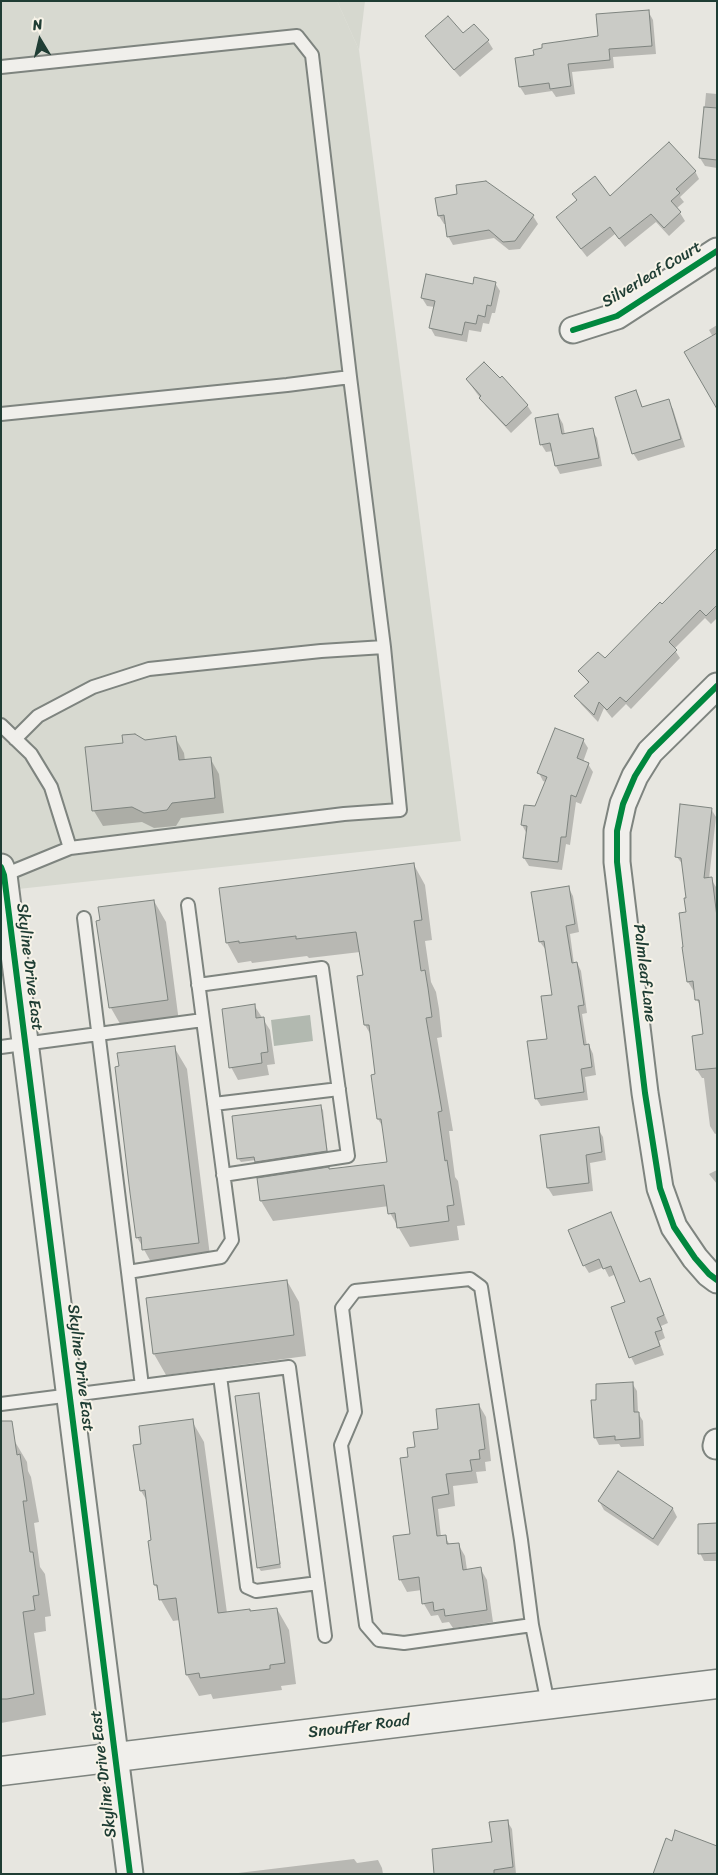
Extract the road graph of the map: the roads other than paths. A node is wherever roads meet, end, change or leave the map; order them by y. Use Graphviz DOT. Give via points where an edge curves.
graph roads {
  1 [pos="1,68"];
  2 [pos="717,251"];
  3 [pos="573,330"];
  4 [pos="350,376"];
  5 [pos="1,414"];
  6 [pos="384,647"];
  7 [pos="717,686"];
  8 [pos="1,725"];
  9 [pos="15,738"];
  10 [pos="70,848"];
  11 [pos="3,871"];
  12 [pos="188,905"];
  13 [pos="84,918"];
  14 [pos="198,985"];
  15 [pos="203,1020"];
  16 [pos="98,1034"];
  17 [pos="13,1046"];
  18 [pos="339,1089"];
  19 [pos="214,1104"];
  20 [pos="223,1174"];
  21 [pos="128,1272"];
  22 [pos="717,1280"];
  23 [pos="220,1376"];
  24 [pos="142,1386"];
  25 [pos="70,1396"];
  26 [pos="1,1404"];
  27 [pos="318,1583"];
  28 [pos="532,1625"];
  29 [pos="325,1636"];
  30 [pos="717,1684"];
  31 [pos="548,1704"];
  32 [pos="116,1757"];
  33 [pos="1,1771"];
  34 [pos="130,1874"];
  1 -- 4 [label="lane" via="297,36 312,55"];
  2 -- 3 [label="street, Silverleaf Court" via="617,316"];
  4 -- 5 [label="lane"];
  4 -- 6 [label="lane"];
  6 -- 9 [label="lane" via="149,670 93,687 38,716"];
  6 -- 10 [label="lane" via="400,810"];
  7 -- 22 [label="street, Palmleaf Lane" via="650,752 634,776 623,804 617,862 660,1188 674,1227 695,1258"];
  8 -- 9 [label="lane"];
  9 -- 10 [label="lane" via="32,754 51,787"];
  10 -- 11 [label="lane"];
  11 -- 17 [label="street, Skyline Drive East"];
  12 -- 14 [label="lane"];
  13 -- 16 [label="lane"];
  14 -- 15 [label="lane"];
  14 -- 18 [label="lane" via="322,968"];
  15 -- 16 [label="lane"];
  15 -- 19 [label="lane"];
  16 -- 17 [label="lane"];
  16 -- 21 [label="lane"];
  17 -- 25 [label="street, Skyline Drive East"];
  18 -- 19 [label="lane"];
  18 -- 20 [label="lane" via="348,1156"];
  19 -- 20 [label="lane"];
  20 -- 21 [label="lane" via="232,1240 221,1257"];
  21 -- 24 [label="lane"];
  23 -- 24 [label="lane"];
  23 -- 27 [label="lane" via="247,1587 256,1590"];
  23 -- 27 [label="lane" via="289,1367"];
  24 -- 25 [label="lane"];
  25 -- 26 [label="lane"];
  25 -- 32 [label="street, Skyline Drive East"];
  27 -- 29 [label="lane"];
  28 -- 28 [label="lane" via="481,1287 470,1279 355,1291 342,1308 355,1412 341,1445 366,1625 379,1640 404,1643"];
  28 -- 31 [label="lane"];
  30 -- 31 [label="main road, Snouffer Road"];
  31 -- 32 [label="main road, Snouffer Road"];
  32 -- 33 [label="main road, Snouffer Road"];
  32 -- 34 [label="street, Skyline Drive East"];
}
